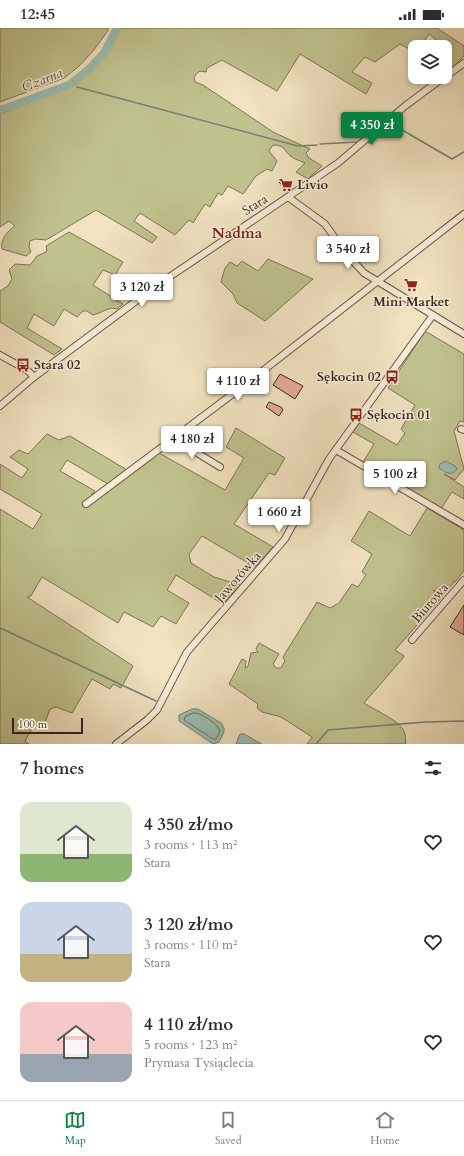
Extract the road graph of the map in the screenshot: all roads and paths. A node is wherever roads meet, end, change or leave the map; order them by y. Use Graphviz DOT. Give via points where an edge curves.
graph roads {
  1 [pos="464,63"];
  2 [pos="452,72"];
  3 [pos="435,84"];
  4 [pos="288,197"];
  5 [pos="464,214"];
  6 [pos="377,282"];
  7 [pos="433,315"];
  8 [pos="464,334"];
  9 [pos="0,355"];
  10 [pos="34,377"];
  11 [pos="0,406"];
  12 [pos="173,438"];
  13 [pos="336,450"];
  14 [pos="220,467"];
  15 [pos="86,504"];
  16 [pos="464,525"];
  17 [pos="464,580"];
  18 [pos="412,640"];
  19 [pos="116,744"];
  1 -- 2 [label="street, Stara"];
  3 -- 4 [label="street, Stara" via="405,106 338,163"];
  4 -- 6 [label="street" via="325,224 351,260"];
  4 -- 10 [label="street, Stara" via="159,284"];
  5 -- 6 [label="street"];
  6 -- 7 [label="street"];
  6 -- 12 [label="street"];
  7 -- 8 [label="street"];
  7 -- 13 [label="street, Jaworówka"];
  9 -- 10 [label="street" via="27,370"];
  10 -- 11 [label="street, Stara"];
  12 -- 14 [label="street"];
  12 -- 15 [label="street"];
  13 -- 16 [label="street"];
  13 -- 19 [label="street, Jaworówka" via="285,539 187,652 157,710"];
  17 -- 18 [label="street, Biurowa"];
}
